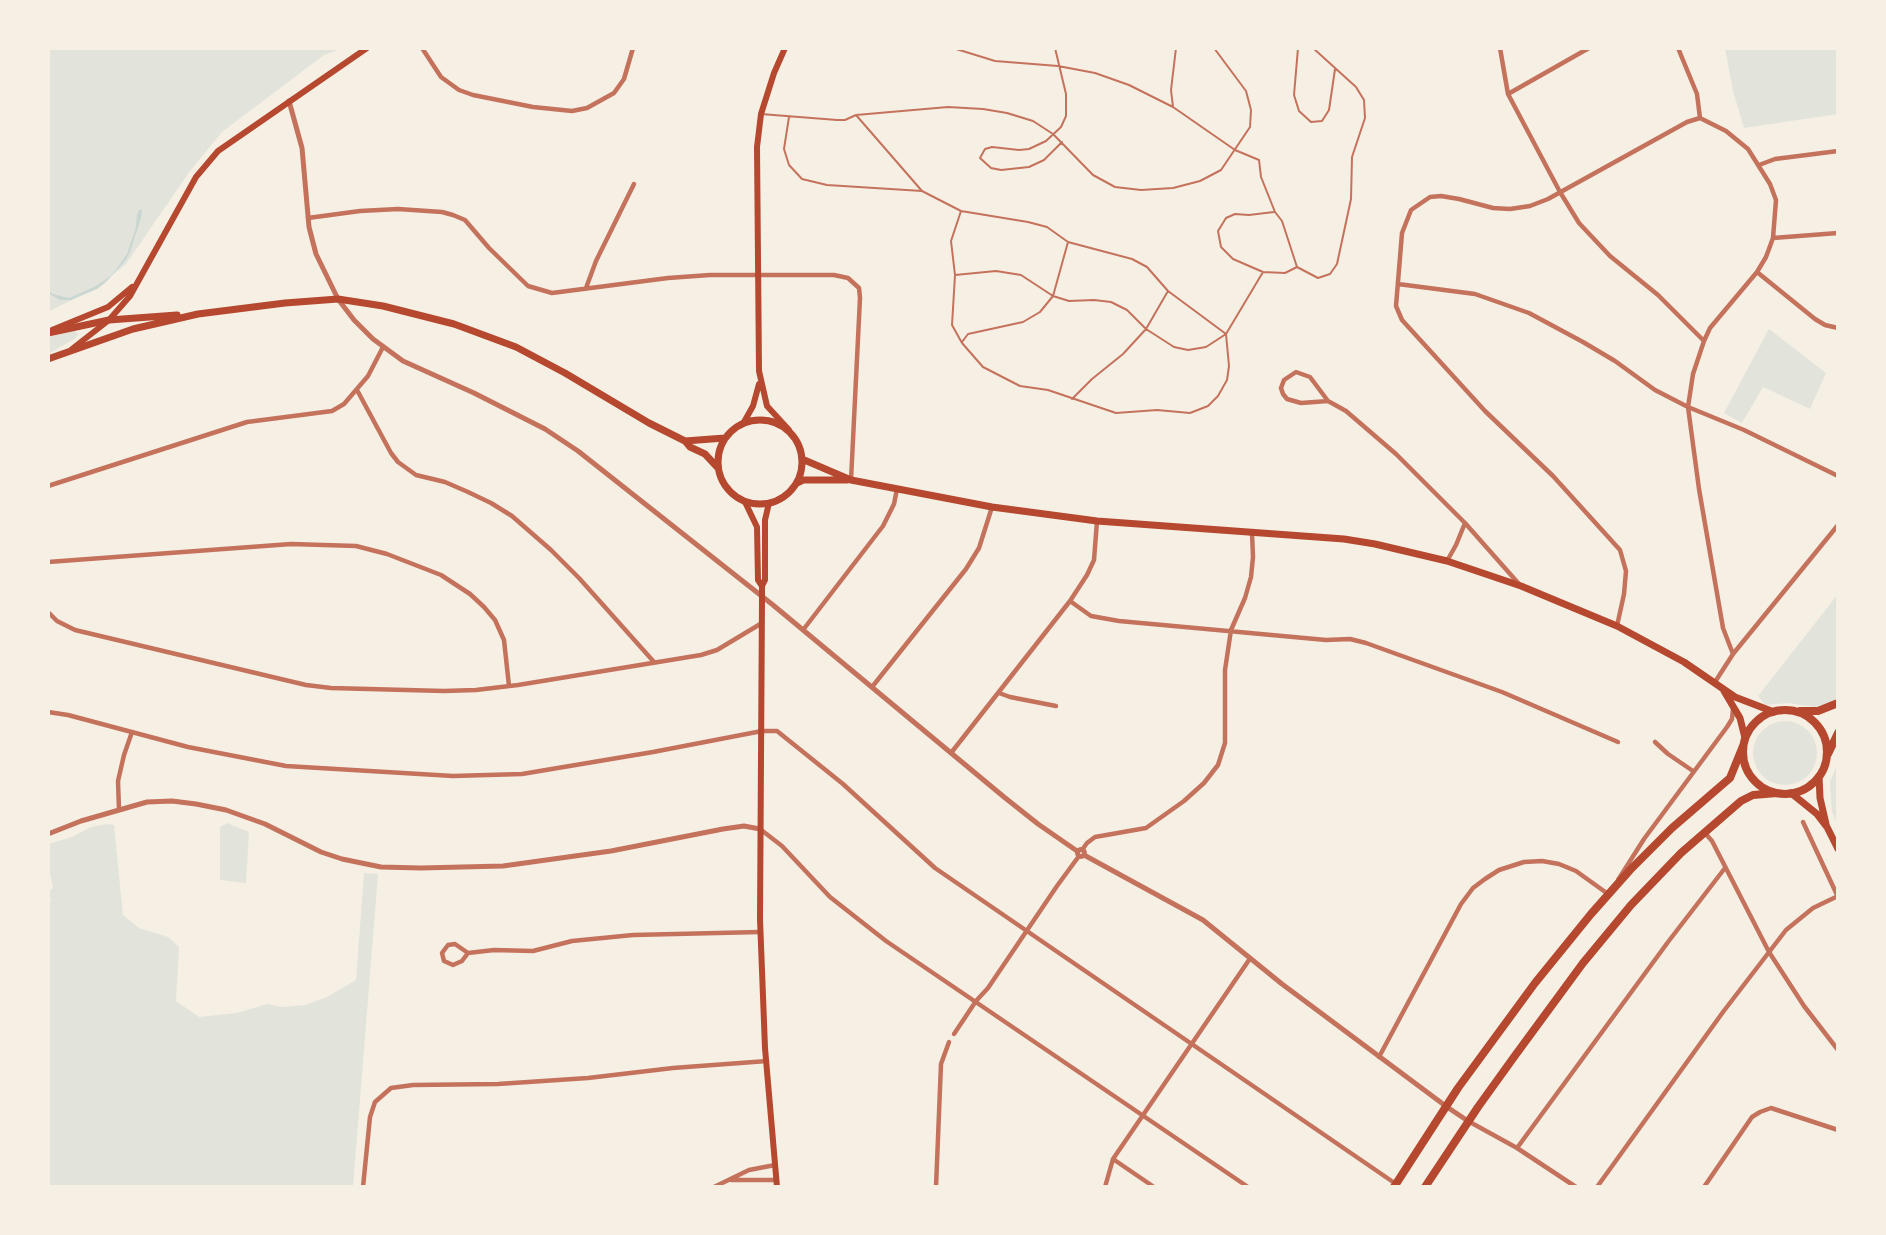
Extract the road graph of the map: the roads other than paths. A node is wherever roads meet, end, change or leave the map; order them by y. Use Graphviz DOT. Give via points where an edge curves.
graph roads {
  1 [pos="367,48"];
  2 [pos="422,48"];
  3 [pos="633,48"];
  4 [pos="785,48"];
  5 [pos="953,48"];
  6 [pos="1054,48"];
  7 [pos="1176,48"];
  8 [pos="1214,48"];
  9 [pos="1298,48"];
  10 [pos="1313,48"];
  11 [pos="1500,48"];
  12 [pos="1589,48"];
  13 [pos="1678,48"];
  14 [pos="1058,66"];
  15 [pos="1335,69"];
  16 [pos="1508,94"];
  17 [pos="289,100"];
  18 [pos="1173,107"];
  19 [pos="761,114"];
  20 [pos="856,115"];
  21 [pos="789,117"];
  22 [pos="1700,118"];
  23 [pos="1053,134"];
  24 [pos="1062,142"];
  25 [pos="1235,150"];
  26 [pos="1838,151"];
  27 [pos="1759,165"];
  28 [pos="634,184"];
  29 [pos="922,191"];
  30 [pos="1560,192"];
  31 [pos="960,212"];
  32 [pos="1275,212"];
  33 [pos="308,218"];
  34 [pos="1838,233"];
  35 [pos="1773,238"];
  36 [pos="1068,242"];
  37 [pos="1297,267"];
  38 [pos="1263,272"];
  39 [pos="1757,272"];
  40 [pos="955,274"];
  41 [pos="758,275"];
  42 [pos="143,276"];
  43 [pos="1398,284"];
  44 [pos="586,288"];
  45 [pos="1168,291"];
  46 [pos="1053,296"];
  47 [pos="338,299"];
  48 [pos="198,314"];
  49 [pos="109,320"];
  50 [pos="1838,328"];
  51 [pos="1146,329"];
  52 [pos="48,332"];
  53 [pos="1226,334"];
  54 [pos="1704,341"];
  55 [pos="962,343"];
  56 [pos="383,347"];
  57 [pos="71,350"];
  58 [pos="48,359"];
  59 [pos="760,381"];
  60 [pos="357,390"];
  61 [pos="1072,399"];
  62 [pos="1328,401"];
  63 [pos="1688,407"];
  64 [pos="744,422"];
  65 [pos="789,430"];
  66 [pos="725,438"];
  67 [pos="685,441"];
  68 [pos="802,459"];
  69 [pos="718,468"];
  70 [pos="1838,476"];
  71 [pos="851,480"];
  72 [pos="796,483"];
  73 [pos="48,486"];
  74 [pos="897,489"];
  75 [pos="746,502"];
  76 [pos="769,503"];
  77 [pos="992,507"];
  78 [pos="1097,521"];
  79 [pos="1465,523"];
  80 [pos="1838,525"];
  81 [pos="1252,532"];
  82 [pos="1447,561"];
  83 [pos="48,562"];
  84 [pos="762,586"];
  85 [pos="1521,586"];
  86 [pos="762,598"];
  87 [pos="1070,601"];
  88 [pos="48,612"];
  89 [pos="762,622"];
  90 [pos="1617,627"];
  91 [pos="803,630"];
  92 [pos="1231,630"];
  93 [pos="1733,654"];
  94 [pos="654,662"];
  95 [pos="1718,684"];
  96 [pos="509,686"];
  97 [pos="872,687"];
  98 [pos="999,693"];
  99 [pos="1733,703"];
  100 [pos="1838,703"];
  101 [pos="1056,706"];
  102 [pos="1790,711"];
  103 [pos="48,712"];
  104 [pos="1774,712"];
  105 [pos="762,731"];
  106 [pos="132,732"];
  107 [pos="1838,733"];
  108 [pos="1618,742"];
  109 [pos="1655,742"];
  110 [pos="1744,742"];
  111 [pos="951,753"];
  112 [pos="1826,759"];
  113 [pos="1693,771"];
  114 [pos="1819,776"];
  115 [pos="1777,793"];
  116 [pos="1791,793"];
  117 [pos="118,810"];
  118 [pos="1803,822"];
  119 [pos="1827,827"];
  120 [pos="760,829"];
  121 [pos="1704,831"];
  122 [pos="48,834"];
  123 [pos="1838,849"];
  124 [pos="1080,853"];
  125 [pos="1725,868"];
  126 [pos="1608,895"];
  127 [pos="1838,896"];
  128 [pos="760,932"];
  129 [pos="1025,932"];
  130 [pos="1768,952"];
  131 [pos="468,953"];
  132 [pos="1250,960"];
  133 [pos="976,1001"];
  134 [pos="954,1034"];
  135 [pos="949,1042"];
  136 [pos="1192,1044"];
  137 [pos="1838,1050"];
  138 [pos="1379,1057"];
  139 [pos="767,1061"];
  140 [pos="1447,1107"];
  141 [pos="1144,1116"];
  142 [pos="1468,1121"];
  143 [pos="1838,1130"];
  144 [pos="1516,1148"];
  145 [pos="1113,1159"];
  146 [pos="775,1165"];
  147 [pos="728,1180"];
  148 [pos="777,1183"];
  149 [pos="1395,1186"];
  150 [pos="363,1187"];
  151 [pos="714,1187"];
  152 [pos="936,1187"];
  153 [pos="1106,1187"];
  154 [pos="1154,1187"];
  155 [pos="1248,1187"];
  156 [pos="1425,1187"];
  157 [pos="1576,1187"];
  158 [pos="1598,1187"];
  159 [pos="1704,1187"];
  1 -- 17 [label="main road"];
  2 -- 3 [label="street" via="434,70 459,90 533,107 572,111 587,108 614,93 624,79"];
  4 -- 19 [label="main road"];
  5 -- 14 [label="lane" via="995,61"];
  6 -- 14 [label="lane"];
  7 -- 18 [label="lane"];
  8 -- 25 [label="lane" via="1246,91 1251,110 1250,127"];
  9 -- 15 [label="lane" via="1294,95 1299,111 1311,122 1322,120 1329,110"];
  10 -- 15 [label="lane"];
  11 -- 16 [label="street"];
  12 -- 16 [label="street"];
  13 -- 22 [label="street" via="1696,94"];
  14 -- 18 [label="lane" via="1118,81"];
  14 -- 23 [label="lane" via="1066,94 1066,116"];
  15 -- 37 [label="lane" via="1356,87 1364,100 1365,118 1352,157 1351,199 1337,264 1330,274 1318,278"];
  16 -- 30 [label="street"];
  17 -- 33 [label="street" via="302,148"];
  17 -- 42 [label="main road" via="207,162"];
  18 -- 25 [label="lane"];
  19 -- 21 [label="lane"];
  19 -- 41 [label="main road" via="757,147"];
  20 -- 21 [label="lane" via="845,120"];
  20 -- 23 [label="lane" via="948,107 983,109 1033,121"];
  20 -- 29 [label="lane"];
  21 -- 29 [label="lane" via="783,149 789,165 802,179 827,185"];
  22 -- 27 [label="street" via="1739,140"];
  22 -- 30 [label="street"];
  23 -- 24 [label="lane"];
  23 -- 24 [label="lane" via="1029,148 985,149 980,158 991,168 1001,170 1029,167 1044,160"];
  24 -- 25 [label="lane" via="1093,175 1115,187 1141,190 1200,181 1221,170"];
  25 -- 32 [label="lane" via="1259,160 1261,177"];
  26 -- 27 [label="street" via="1775,159"];
  27 -- 35 [label="street" via="1776,200"];
  28 -- 44 [label="street"];
  29 -- 31 [label="lane"];
  30 -- 43 [label="street" via="1530,206 1510,208 1441,196 1420,202 1405,221"];
  30 -- 54 [label="street" via="1579,223 1610,256 1658,295"];
  31 -- 36 [label="lane" via="1047,227"];
  31 -- 40 [label="lane" via="951,240"];
  32 -- 37 [label="lane" via="1282,221"];
  32 -- 38 [label="lane" via="1235,214 1226,218 1218,231 1221,247 1233,259"];
  33 -- 44 [label="street" via="398,209 442,212 465,220 528,286 552,293"];
  33 -- 47 [label="street" via="316,254"];
  34 -- 35 [label="street"];
  35 -- 39 [label="street"];
  36 -- 45 [label="lane" via="1132,259 1147,267"];
  36 -- 46 [label="lane"];
  37 -- 38 [label="lane" via="1285,273"];
  38 -- 53 [label="lane"];
  39 -- 50 [label="street" via="1815,319"];
  39 -- 54 [label="street"];
  40 -- 46 [label="lane" via="996,271 1021,275"];
  40 -- 55 [label="lane" via="952,325"];
  41 -- 44 [label="street" via="679,277"];
  41 -- 59 [label="main road"];
  41 -- 71 [label="street" via="834,275 848,278 859,288"];
  42 -- 49 [label="main road"];
  42 -- 52 [label="main road" via="108,307"];
  43 -- 63 [label="street" via="1475,294 1529,313 1584,342 1655,390"];
  43 -- 90 [label="street" via="1396,306 1402,320 1620,550 1626,571"];
  45 -- 51 [label="lane"];
  45 -- 53 [label="lane"];
  46 -- 51 [label="lane" via="1069,301 1111,302 1127,310"];
  46 -- 55 [label="lane" via="1040,312 1023,322 968,334"];
  47 -- 48 [label="main road"];
  47 -- 56 [label="street"];
  47 -- 67 [label="main road" via="417,313 506,343"];
  48 -- 49 [label="main road"];
  48 -- 57 [label="main road" via="133,329"];
  49 -- 52 [label="main road"];
  49 -- 57 [label="main road"];
  51 -- 53 [label="lane" via="1174,347 1188,350 1206,347"];
  51 -- 61 [label="lane"];
  53 -- 61 [label="lane" via="1227,380 1208,406 1190,413 1116,413"];
  54 -- 63 [label="street"];
  55 -- 61 [label="lane" via="983,367 1020,386"];
  56 -- 60 [label="street"];
  56 -- 86 [label="street" via="403,361 545,429 618,481"];
  57 -- 58 [label="main road"];
  59 -- 64 [label="main road"];
  59 -- 65 [label="main road" via="767,406"];
  60 -- 73 [label="street" via="332,411 247,422"];
  60 -- 94 [label="street" via="398,462 416,474 476,495 512,516 579,578"];
  62 -- 62 [label="street" via="1310,376 1304,374 1296,372 1284,380 1281,388 1287,399 1301,404"];
  62 -- 79 [label="street" via="1346,411 1396,454"];
  63 -- 70 [label="street"];
  63 -- 93 [label="street" via="1721,617"];
  64 -- 65 [label="main road" via="768,420"];
  64 -- 66 [label="main road"];
  65 -- 68 [label="main road"];
  66 -- 67 [label="main road"];
  66 -- 69 [label="main road"];
  67 -- 69 [label="main road"];
  68 -- 71 [label="main road"];
  68 -- 72 [label="main road"];
  69 -- 75 [label="main road" via="727,489"];
  71 -- 72 [label="main road"];
  71 -- 74 [label="main road"];
  72 -- 76 [label="main road" via="780,499"];
  74 -- 77 [label="main road"];
  74 -- 91 [label="street" via="883,526"];
  75 -- 76 [label="main road"];
  75 -- 84 [label="main road" via="757,527 758,580"];
  76 -- 84 [label="main road"];
  77 -- 78 [label="main road"];
  77 -- 97 [label="street" via="979,548 966,569"];
  78 -- 81 [label="main road"];
  78 -- 87 [label="street" via="1094,560"];
  79 -- 82 [label="street"];
  79 -- 85 [label="street"];
  80 -- 93 [label="street"];
  81 -- 82 [label="main road" via="1344,539"];
  81 -- 92 [label="street" via="1251,577"];
  82 -- 85 [label="main road"];
  83 -- 96 [label="street" via="291,544 356,546 387,554 441,574 484,607 504,640"];
  84 -- 86 [label="main road"];
  85 -- 90 [label="main road"];
  86 -- 89 [label="main road"];
  86 -- 91 [label="street"];
  87 -- 92 [label="street" via="1091,616"];
  87 -- 98 [label="street"];
  88 -- 96 [label="street" via="75,630 306,685 444,691"];
  89 -- 94 [label="street" via="717,650"];
  89 -- 105 [label="main road"];
  90 -- 95 [label="main road"];
  91 -- 97 [label="street"];
  92 -- 108 [label="street" via="1366,643 1502,692"];
  92 -- 124 [label="street" via="1225,670 1226,742 1218,765 1184,801 1146,828 1095,837"];
  93 -- 95 [label="street"];
  94 -- 96 [label="street"];
  95 -- 99 [label="main road"];
  95 -- 104 [label="main road" via="1743,701"];
  97 -- 111 [label="street"];
  98 -- 101 [label="street"];
  98 -- 111 [label="street"];
  99 -- 110 [label="main road"];
  99 -- 113 [label="street" via="1732,719"];
  100 -- 102 [label="highway" via="1818,711"];
  102 -- 104 [label="highway"];
  102 -- 112 [label="highway" via="1808,717 1818,727 1826,744"];
  103 -- 106 [label="street"];
  104 -- 110 [label="highway" via="1758,720"];
  105 -- 106 [label="street" via="522,774 490,776 286,766"];
  105 -- 120 [label="main road"];
  105 -- 129 [label="street" via="785,735 935,868"];
  106 -- 117 [label="street" via="118,781"];
  107 -- 112 [label="highway"];
  109 -- 113 [label="street"];
  110 -- 115 [label="highway" via="1744,760 1751,776"];
  110 -- 126 [label="highway" via="1730,778 1661,839"];
  111 -- 124 [label="street"];
  112 -- 114 [label="highway"];
  113 -- 126 [label="street"];
  114 -- 116 [label="highway" via="1807,787"];
  114 -- 119 [label="main road"];
  115 -- 116 [label="highway"];
  115 -- 121 [label="highway" via="1746,798"];
  116 -- 119 [label="main road"];
  117 -- 120 [label="street" via="147,802 196,804 265,824 342,859 421,868 502,866 610,851 723,829"];
  117 -- 122 [label="street"];
  118 -- 127 [label="street"];
  119 -- 123 [label="main road"];
  120 -- 128 [label="main road"];
  120 -- 133 [label="street" via="857,919"];
  121 -- 125 [label="street"];
  121 -- 142 [label="highway" via="1610,928"];
  124 -- 129 [label="street"];
  124 -- 132 [label="street" via="1203,920"];
  125 -- 130 [label="street"];
  125 -- 144 [label="street"];
  126 -- 138 [label="street" via="1576,871 1542,861 1524,862 1485,879 1461,904"];
  126 -- 140 [label="highway" via="1519,1004"];
  127 -- 130 [label="street" via="1795,921"];
  128 -- 131 [label="street" via="633,935 572,941 533,951"];
  128 -- 139 [label="main road"];
  129 -- 133 [label="street"];
  129 -- 136 [label="street"];
  130 -- 137 [label="street"];
  130 -- 158 [label="street"];
  131 -- 131 [label="street" via="453,965 444,961 442,953 448,945 456,944"];
  132 -- 136 [label="street"];
  132 -- 138 [label="street"];
  133 -- 134 [label="street"];
  133 -- 141 [label="street"];
  135 -- 152 [label="street" via="941,1064"];
  136 -- 141 [label="street"];
  136 -- 149 [label="street"];
  138 -- 140 [label="street"];
  139 -- 146 [label="main road"];
  139 -- 150 [label="street" via="588,1078 391,1088 375,1102 370,1117"];
  140 -- 142 [label="street"];
  140 -- 149 [label="highway"];
  141 -- 145 [label="street"];
  141 -- 155 [label="street"];
  142 -- 144 [label="street"];
  142 -- 156 [label="highway"];
  143 -- 159 [label="street" via="1771,1108 1760,1112 1752,1117"];
  144 -- 157 [label="street"];
  145 -- 153 [label="street"];
  145 -- 154 [label="street"];
  146 -- 147 [label="street" via="749,1170"];
  146 -- 148 [label="main road"];
  147 -- 148 [label="street"];
  147 -- 151 [label="street"];
}
